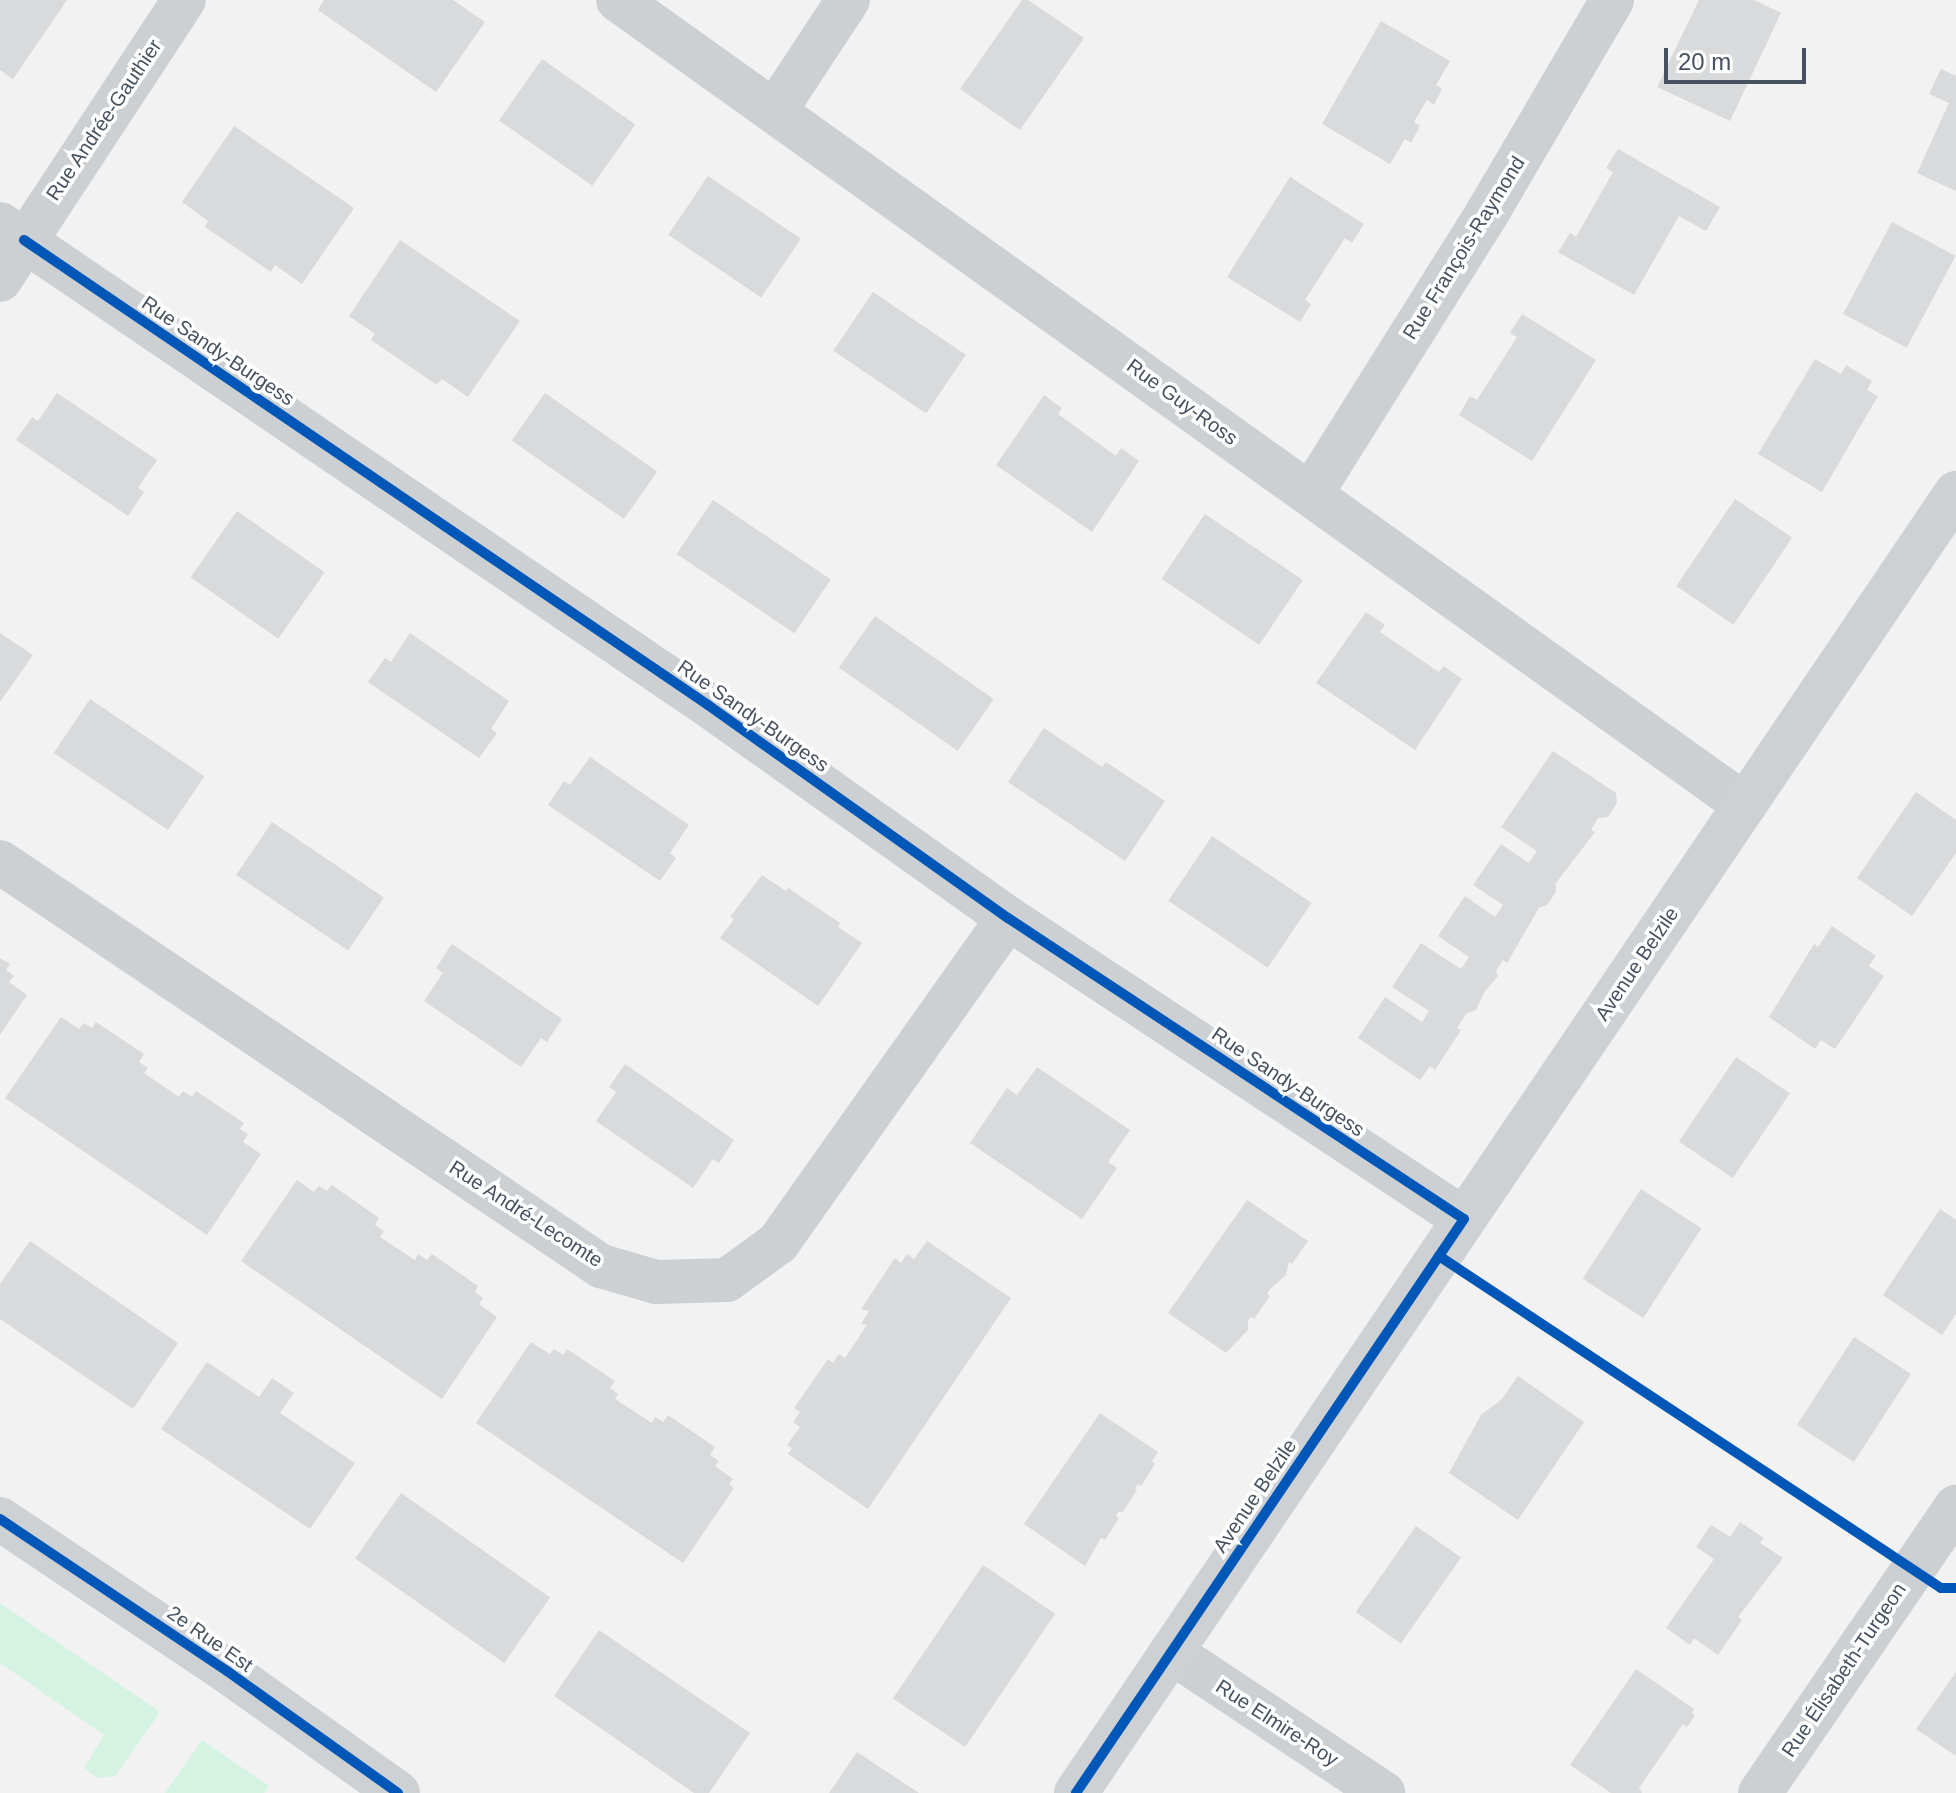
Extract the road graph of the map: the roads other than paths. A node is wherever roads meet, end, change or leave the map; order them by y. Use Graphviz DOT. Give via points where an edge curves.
graph roads {
  1 [pos="184,0"];
  2 [pos="618,0"];
  3 [pos="848,0"];
  4 [pos="1612,0"];
  5 [pos="775,111"];
  6 [pos="12,232"];
  7 [pos="0,280"];
  8 [pos="1956,493"];
  9 [pos="1311,494"];
  10 [pos="1745,805"];
  11 [pos="0,862"];
  12 [pos="1008,918"];
  13 [pos="1464,1219"];
  14 [pos="1953,1517"];
  15 [pos="0,1519"];
  16 [pos="1171,1652"];
  17 [pos="398,1793"];
  18 [pos="1076,1793"];
  19 [pos="1383,1793"];
  20 [pos="1760,1793"];
  1 -- 6 [label="street, Rue Andrée-Gauthier"];
  2 -- 5 [label="street, Rue Guy-Ross"];
  3 -- 5 [label="street"];
  4 -- 9 [label="street, Rue François-Raymond" via="1489,210"];
  5 -- 9 [label="street, Rue Guy-Ross"];
  6 -- 7 [label="street"];
  6 -- 12 [label="street, Rue Sandy-Burgess" via="708,705"];
  8 -- 10 [label="street, Avenue Belzile"];
  9 -- 10 [label="street, Rue Guy-Ross"];
  10 -- 13 [label="street, Avenue Belzile"];
  11 -- 12 [label="street, Rue André-Lecomte" via="601,1266 656,1282 727,1280 778,1243"];
  12 -- 13 [label="street, Rue Sandy-Burgess"];
  13 -- 16 [label="street, Avenue Belzile"];
  14 -- 20 [label="street, Rue Élisabeth-Turgeon"];
  15 -- 17 [label="street, 2e Rue Est"];
  16 -- 18 [label="street, Avenue Belzile"];
  16 -- 19 [label="street, Rue Elmire-Roy"];
}
